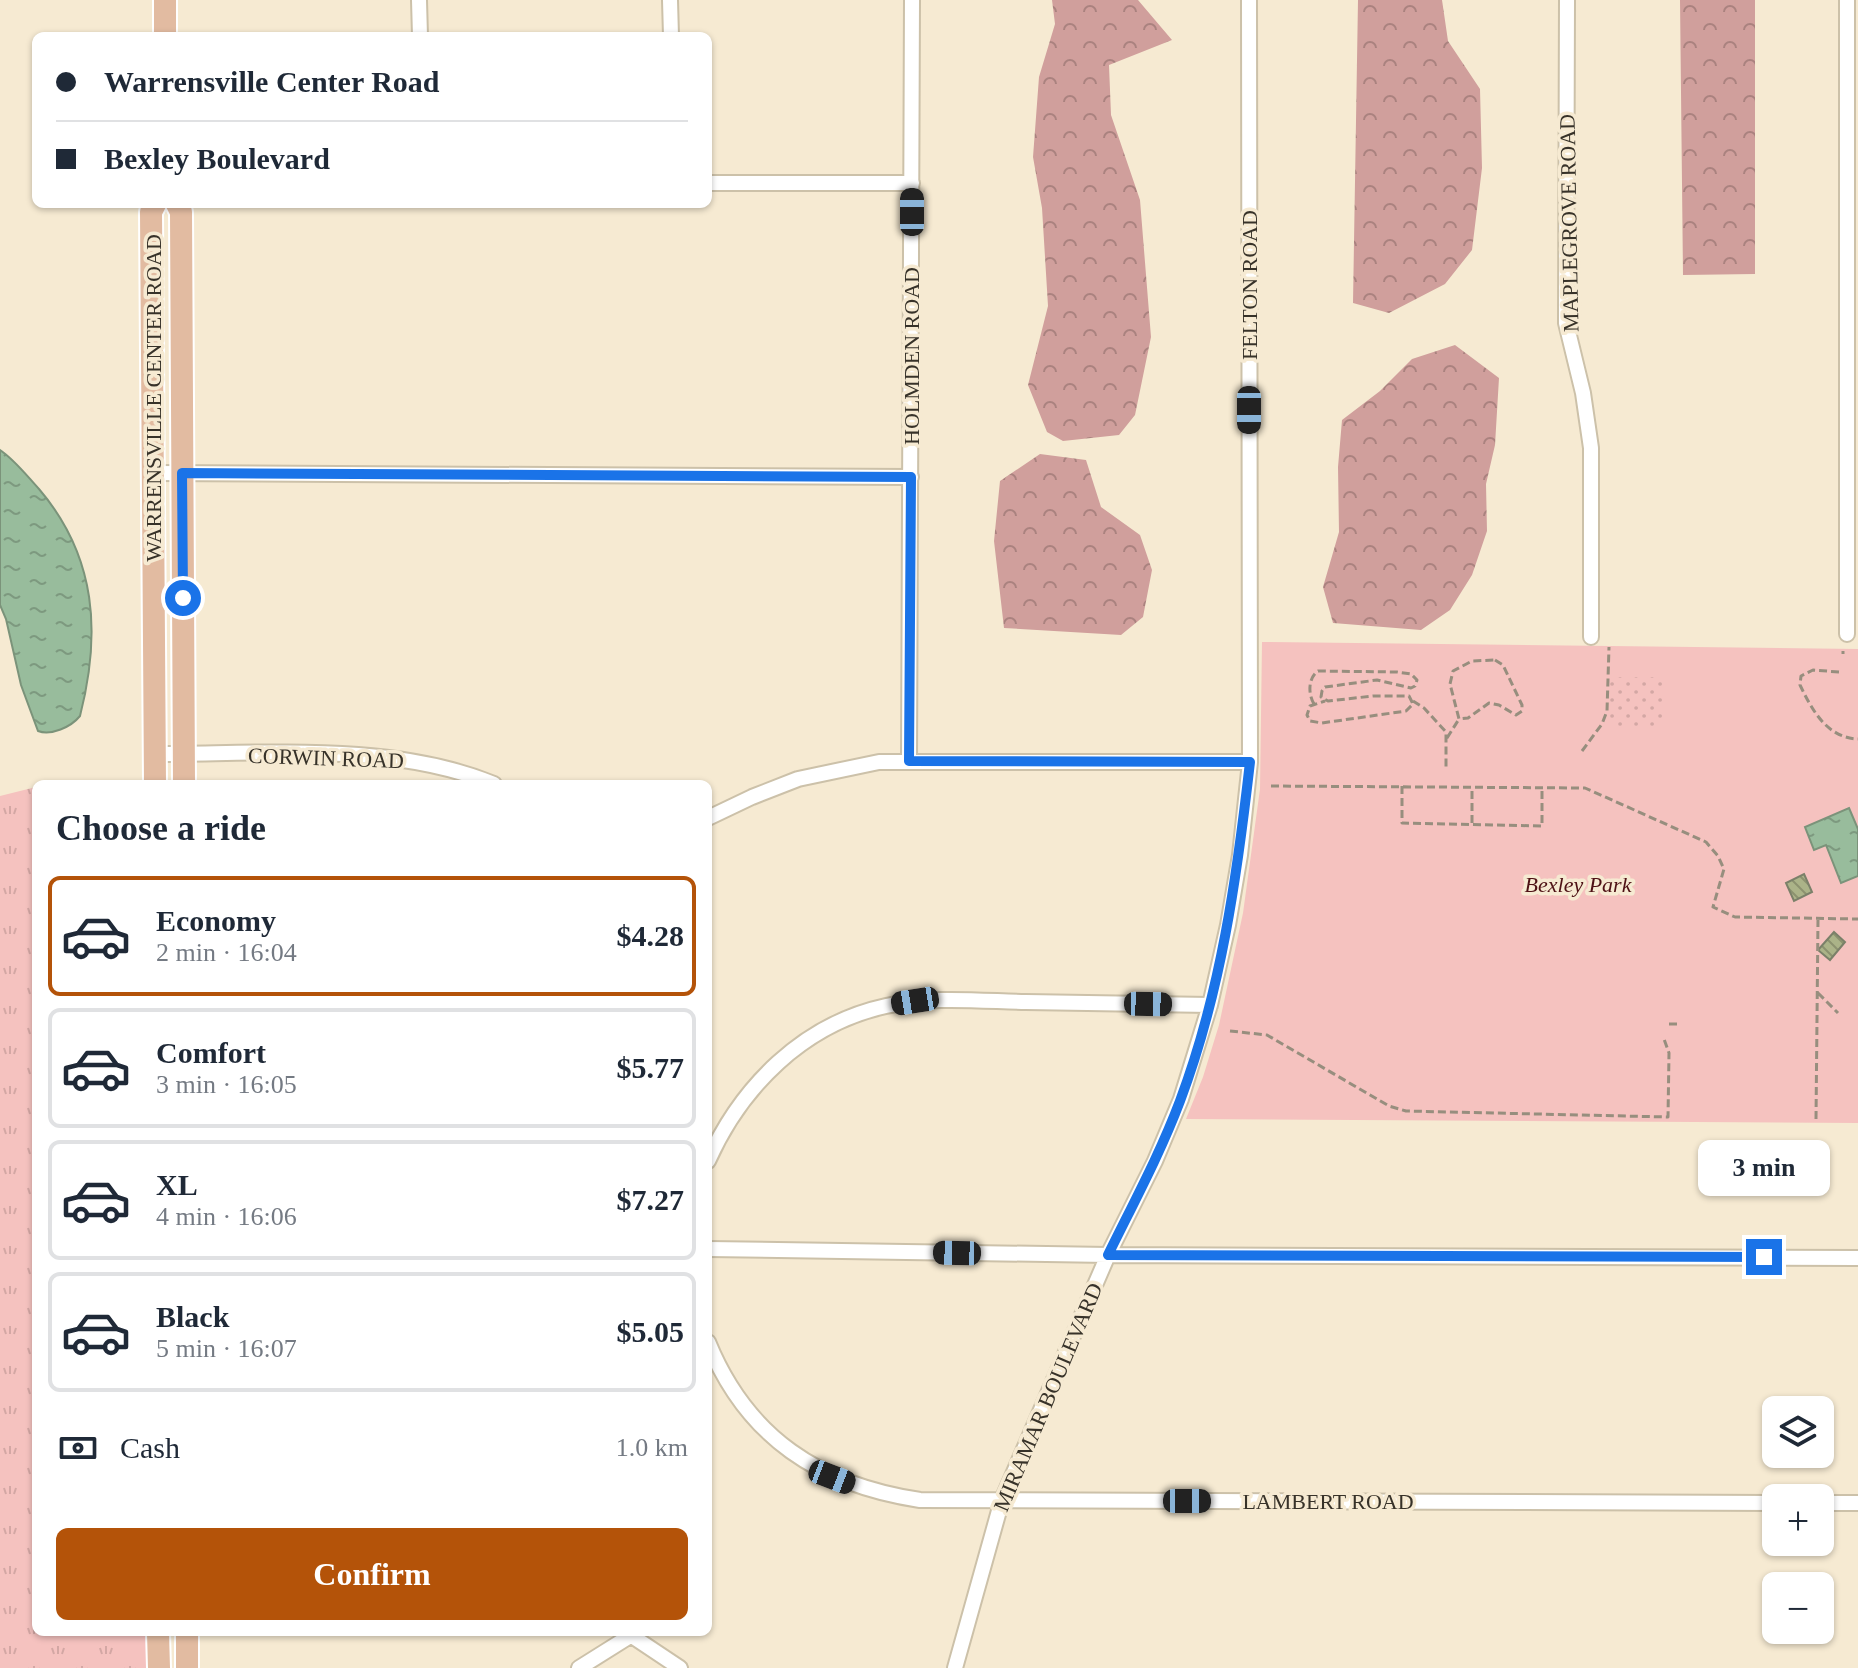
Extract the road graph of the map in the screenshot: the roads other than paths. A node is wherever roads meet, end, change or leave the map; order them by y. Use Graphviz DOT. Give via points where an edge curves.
graph roads {
  1 [pos="165,0"];
  2 [pos="419,0"];
  3 [pos="670,0"];
  4 [pos="912,0"];
  5 [pos="1249,0"];
  6 [pos="1567,0"];
  7 [pos="1847,0"];
  8 [pos="165,32"];
  9 [pos="420,32"];
  10 [pos="671,32"];
  11 [pos="712,183"];
  12 [pos="912,183"];
  13 [pos="153,208"];
  14 [pos="179,208"];
  15 [pos="153,473"];
  16 [pos="182,473"];
  17 [pos="911,477"];
  18 [pos="1847,634"];
  19 [pos="1591,637"];
  20 [pos="155,754"];
  21 [pos="183,754"];
  22 [pos="909,761"];
  23 [pos="1250,762"];
  24 [pos="155,780"];
  25 [pos="184,780"];
  26 [pos="482,780"];
  27 [pos="712,816"];
  28 [pos="1210,1005"];
  29 [pos="712,1152"];
  30 [pos="712,1249"];
  31 [pos="1108,1255"];
  32 [pos="1858,1258"];
  33 [pos="712,1350"];
  34 [pos="1002,1500"];
  35 [pos="1762,1503"];
  36 [pos="1834,1503"];
  37 [pos="1858,1503"];
  38 [pos="158,1636"];
  39 [pos="187,1636"];
  40 [pos="625,1636"];
  41 [pos="631,1636"];
  42 [pos="159,1668"];
  43 [pos="187,1668"];
  44 [pos="579,1668"];
  45 [pos="680,1668"];
  46 [pos="955,1668"];
  1 -- 8 [label="main road"];
  2 -- 9 [label="street"];
  3 -- 10 [label="street"];
  4 -- 12 [label="street, HOLMDEN ROAD"];
  5 -- 23 [label="street, FELTON ROAD"];
  6 -- 19 [label="street, MAPLEGROVE ROAD" via="1566,323 1591,448"];
  7 -- 18 [label="street"];
  11 -- 12 [label="street"];
  12 -- 17 [label="street, HOLMDEN ROAD"];
  13 -- 15 [label="main road, WARRENSVILLE CENTER ROAD"];
  14 -- 16 [label="main road, WARRENSVILLE CENTER ROAD"];
  15 -- 16 [label="street"];
  15 -- 20 [label="main road, WARRENSVILLE CENTER ROAD"];
  16 -- 17 [label="street"];
  16 -- 21 [label="main road, WARRENSVILLE CENTER ROAD"];
  17 -- 22 [label="street, HOLMDEN ROAD"];
  20 -- 21 [label="street, CORWIN ROAD"];
  20 -- 24 [label="main road, WARRENSVILLE CENTER ROAD"];
  21 -- 25 [label="main road, WARRENSVILLE CENTER ROAD"];
  21 -- 26 [label="street, CORWIN ROAD" via="359,755 410,761"];
  22 -- 23 [label="street"];
  22 -- 27 [label="street" via="798,779"];
  23 -- 28 [label="street, MIRAMAR BOULEVARD" via="1240,855"];
  28 -- 29 [label="street" via="944,1000 883,1006 826,1029 773,1066 740,1102"];
  28 -- 31 [label="street, MIRAMAR BOULEVARD" via="1181,1099"];
  30 -- 31 [label="street"];
  31 -- 32 [label="street"];
  31 -- 34 [label="street, MIRAMAR BOULEVARD"];
  33 -- 34 [label="street, LAMBERT ROAD" via="751,1415 783,1446 832,1477 920,1500"];
  34 -- 35 [label="street, LAMBERT ROAD"];
  34 -- 46 [label="street, MIRAMAR BOULEVARD"];
  36 -- 37 [label="street"];
  38 -- 42 [label="main road"];
  39 -- 43 [label="main road"];
  40 -- 44 [label="street"];
  41 -- 45 [label="street"];
}
